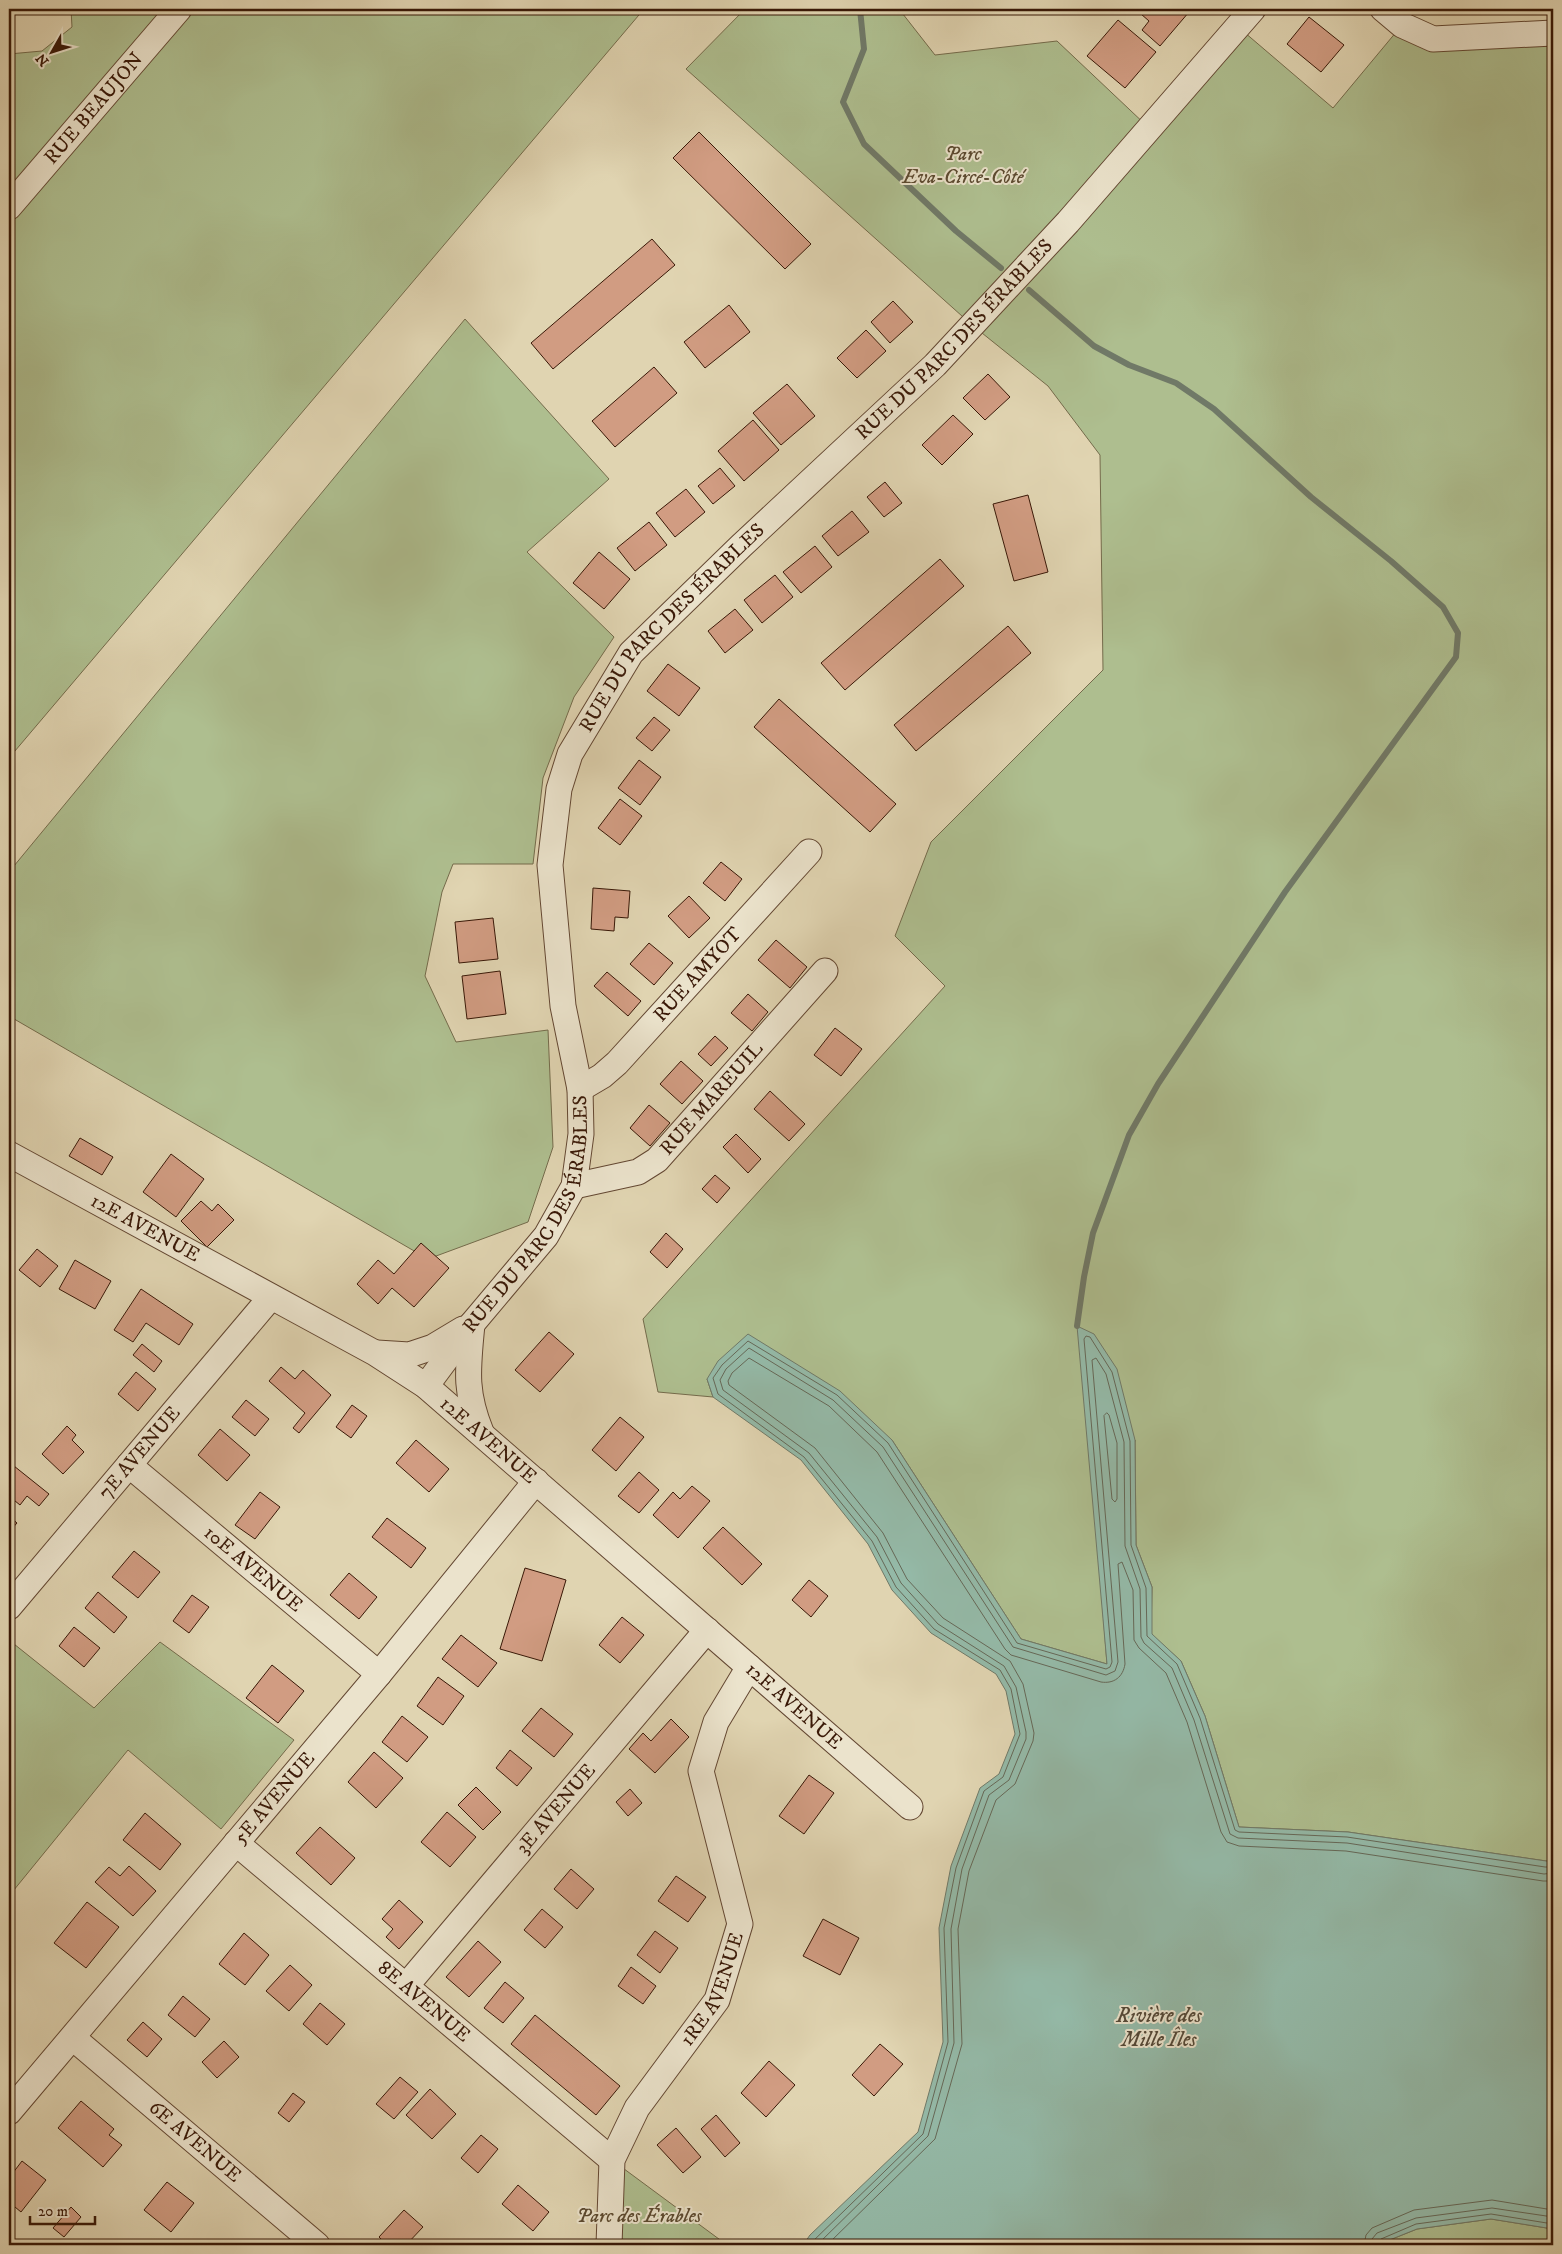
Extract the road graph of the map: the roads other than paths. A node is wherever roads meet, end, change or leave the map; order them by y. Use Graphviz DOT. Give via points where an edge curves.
graph roads {
  1 [pos="179,9"];
  2 [pos="1253,9"];
  3 [pos="1383,9"];
  4 [pos="1553,33"];
  5 [pos="9,207"];
  6 [pos="809,852"];
  7 [pos="825,971"];
  8 [pos="580,1089"];
  9 [pos="10,1157"];
  10 [pos="574,1186"];
  11 [pos="271,1297"];
  12 [pos="472,1324"];
  13 [pos="375,1353"];
  14 [pos="426,1386"];
  15 [pos="481,1434"];
  16 [pos="129,1465"];
  17 [pos="536,1481"];
  18 [pos="9,1607"];
  19 [pos="707,1630"];
  20 [pos="749,1667"];
  21 [pos="379,1674"];
  22 [pos="910,1808"];
  23 [pos="236,1844"];
  24 [pos="406,1986"];
  25 [pos="73,2038"];
  26 [pos="9,2112"];
  27 [pos="612,2160"];
  28 [pos="317,2245"];
  29 [pos="609,2245"];
  1 -- 5 [label="street, RUE BEAUJON"];
  2 -- 8 [label="street, RUE DU PARC DES ÉRABLES" via="1068,222 935,365 631,653 570,754 560,789 550,865 563,1006"];
  3 -- 4 [label="street" via="1402,25 1433,39"];
  6 -- 8 [label="street, RUE AMYOT" via="617,1062"];
  7 -- 10 [label="street, RUE MAREUIL" via="657,1160 638,1172"];
  8 -- 10 [label="street, RUE DU PARC DES ÉRABLES" via="581,1134"];
  9 -- 11 [label="street, 12E AVENUE"];
  10 -- 12 [label="street, RUE DU PARC DES ÉRABLES" via="546,1236"];
  11 -- 13 [label="street, 12E AVENUE"];
  11 -- 16 [label="street, 7E AVENUE"];
  12 -- 13 [label="street" via="433,1347 410,1355"];
  12 -- 14 [label="street, RUE DU PARC DES ÉRABLES"];
  12 -- 15 [label="street" via="467,1380 472,1412"];
  13 -- 14 [label="street, 12E AVENUE"];
  14 -- 15 [label="street, 12E AVENUE"];
  15 -- 17 [label="street, 12E AVENUE"];
  16 -- 18 [label="street, 7E AVENUE"];
  16 -- 21 [label="street, 10E AVENUE"];
  17 -- 19 [label="street, 12E AVENUE"];
  17 -- 21 [label="street, 5E AVENUE"];
  19 -- 20 [label="street, 12E AVENUE"];
  19 -- 24 [label="street, 3E AVENUE"];
  20 -- 22 [label="street, 12E AVENUE"];
  20 -- 27 [label="street, 1RE AVENUE" via="716,1722 701,1771 740,1924 717,2000 637,2108"];
  21 -- 23 [label="street, 5E AVENUE"];
  23 -- 24 [label="street, 8E AVENUE"];
  23 -- 25 [label="street, 5E AVENUE"];
  24 -- 27 [label="street, 8E AVENUE"];
  25 -- 26 [label="street, 5E AVENUE"];
  25 -- 28 [label="street, 6E AVENUE"];
  27 -- 29 [label="street, 1RE AVENUE"];
}
